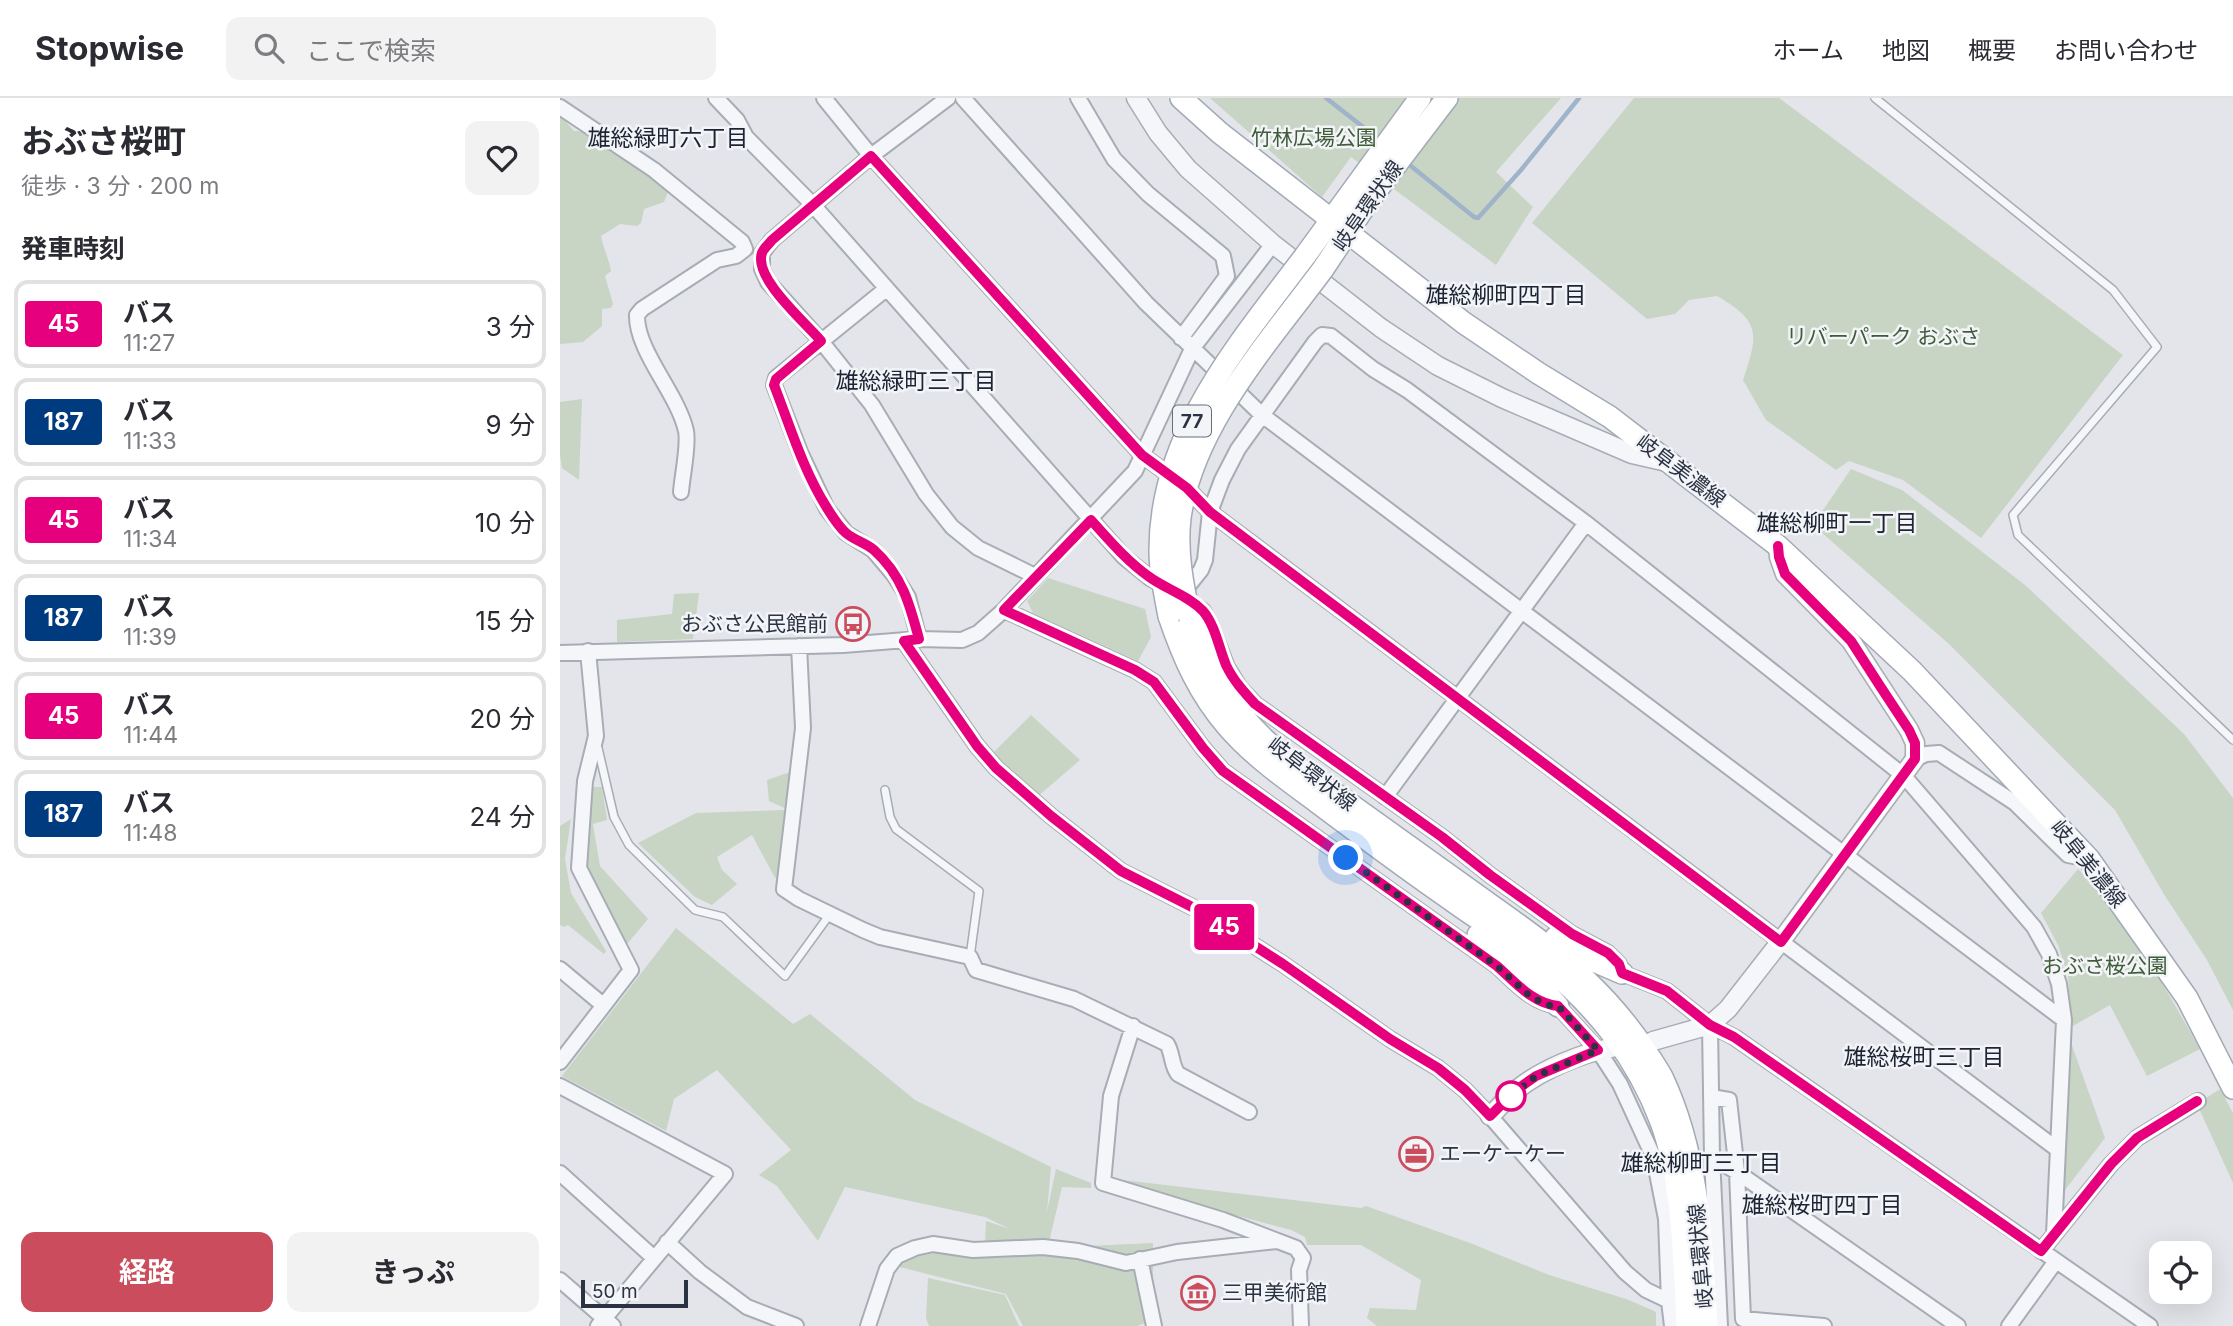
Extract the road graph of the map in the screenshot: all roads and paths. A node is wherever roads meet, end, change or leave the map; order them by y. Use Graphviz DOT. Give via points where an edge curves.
graph roads {
  1 [pos="716,98"];
  2 [pos="824,98"];
  3 [pos="948,98"];
  4 [pos="963,98"];
  5 [pos="1078,98"];
  6 [pos="1136,98"];
  7 [pos="1181,98"];
  8 [pos="1420,98"];
  9 [pos="1447,98"];
  10 [pos="1875,98"];
  11 [pos="560,107"];
  12 [pos="871,156"];
  13 [pos="1360,197"];
  14 [pos="813,205"];
  15 [pos="1330,220"];
  16 [pos="1348,234"];
  17 [pos="1273,244"];
  18 [pos="886,289"];
  19 [pos="1181,338"];
  20 [pos="821,341"];
  21 [pos="1192,349"];
  22 [pos="1262,415"];
  23 [pos="1142,455"];
  24 [pos="1671,463"];
  25 [pos="681,492"];
  26 [pos="1210,512"];
  27 [pos="1091,520"];
  28 [pos="1586,523"];
  29 [pos="1778,546"];
  30 [pos="1035,576"];
  31 [pos="1181,595"];
  32 [pos="1004,610"];
  33 [pos="1522,611"];
  34 [pos="1179,617"];
  35 [pos="912,640"];
  36 [pos="799,646"];
  37 [pos="589,651"];
  38 [pos="560,653"];
  39 [pos="1458,697"];
  40 [pos="596,736"];
  41 [pos="2233,740"];
  42 [pos="1276,749"];
  43 [pos="1255,756"];
  44 [pos="1915,759"];
  45 [pos="1904,776"];
  46 [pos="885,790"];
  47 [pos="1385,797"];
  48 [pos="1845,855"];
  49 [pos="2089,859"];
  50 [pos="831,914"];
  51 [pos="1781,942"];
  52 [pos="970,957"];
  53 [pos="560,969"];
  54 [pos="1622,973"];
  55 [pos="603,1006"];
  56 [pos="1558,1006"];
  57 [pos="2064,1020"];
  58 [pos="1710,1025"];
  59 [pos="1133,1026"];
  60 [pos="1653,1041"];
  61 [pos="1604,1049"];
  62 [pos="560,1062"];
  63 [pos="560,1086"];
  64 [pos="2233,1088"];
  65 [pos="1711,1097"];
  66 [pos="2197,1101"];
  67 [pos="1249,1112"];
  68 [pos="1490,1116"];
  69 [pos="2057,1149"];
  70 [pos="1712,1157"];
  71 [pos="1737,1172"];
  72 [pos="560,1173"];
  73 [pos="2054,1234"];
  74 [pos="1276,1241"];
  75 [pos="667,1242"];
  76 [pos="2041,1251"];
  77 [pos="654,1258"];
  78 [pos="1140,1259"];
  79 [pos="2056,1261"];
  80 [pos="560,1280"];
  81 [pos="1669,1301"];
  82 [pos="2141,1323"];
  83 [pos="605,1324"];
  84 [pos="796,1326"];
  85 [pos="868,1326"];
  86 [pos="1154,1326"];
  87 [pos="1301,1326"];
  88 [pos="1672,1326"];
  89 [pos="1687,1326"];
  90 [pos="1707,1326"];
  91 [pos="1720,1326"];
  92 [pos="1824,1326"];
  93 [pos="1958,1326"];
  94 [pos="2009,1326"];
  1 -- 14 [label="street"];
  2 -- 12 [label="street"];
  3 -- 12 [label="street"];
  4 -- 19 [label="street"];
  5 -- 19 [label="street" via="1114,159 1148,194 1223,256 1227,276"];
  6 -- 17 [label="street" via="1188,169"];
  7 -- 15 [label="main road, 岐阜美濃線"];
  8 -- 13 [label="main road, 岐阜環状線 / 77"];
  9 -- 13 [label="main road, 岐阜環状線 / 77"];
  10 -- 41 [label="lane" via="2113,290 2157,347 2012,515 2018,535"];
  11 -- 25 [label="street" via="654,170 745,248 743,253 718,260 636,315 641,337 687,433"];
  12 -- 14 [label="street"];
  12 -- 23 [label="street"];
  13 -- 15 [label="main road, 岐阜環状線 / 77"];
  13 -- 16 [label="main road, 岐阜環状線 / 77"];
  14 -- 18 [label="street"];
  14 -- 20 [label="street" via="772,240 762,253 762,269 768,282"];
  15 -- 16 [label="main road, 岐阜美濃線"];
  15 -- 34 [label="main road, 岐阜環状線 / 77, bridge" via="1231,355 1187,432 1170,474 1160,554"];
  16 -- 24 [label="main road, 岐阜美濃線" via="1464,323 1610,417"];
  16 -- 34 [label="main road, 岐阜環状線 / 77, bridge" via="1206,438 1180,519"];
  17 -- 21 [label="street"];
  17 -- 24 [label="street" via="1438,366 1632,454"];
  18 -- 20 [label="street"];
  18 -- 27 [label="street"];
  19 -- 21 [label="street"];
  20 -- 30 [label="street" via="872,405 926,494 952,527 978,548"];
  20 -- 35 [label="street" via="774,385 827,509 846,533 873,550 908,597"];
  21 -- 22 [label="street"];
  21 -- 23 [label="street"];
  22 -- 26 [label="street" via="1238,449"];
  22 -- 28 [label="street" via="1315,342 1322,335 1331,336"];
  22 -- 33 [label="street"];
  23 -- 26 [label="street" via="1187,488"];
  23 -- 27 [label="street" via="1135,471"];
  24 -- 29 [label="main road, 岐阜美濃線"];
  26 -- 31 [label="street" via="1205,560"];
  26 -- 39 [label="street"];
  27 -- 30 [label="street"];
  27 -- 31 [label="street" via="1124,557"];
  28 -- 33 [label="street"];
  28 -- 45 [label="street"];
  29 -- 44 [label="street" via="1785,574 1851,641 1909,730"];
  29 -- 49 [label="main road, 岐阜美濃線" via="1912,671"];
  30 -- 32 [label="street"];
  31 -- 47 [label="street" via="1203,611 1227,667 1255,704"];
  32 -- 35 [label="street" via="978,633 962,640"];
  32 -- 56 [label="street" via="1154,682 1223,771 1497,966 1531,997"];
  33 -- 39 [label="street"];
  33 -- 48 [label="street"];
  34 -- 42 [label="main road, 岐阜環状線 / 77" via="1218,683"];
  34 -- 43 [label="main road, 岐阜環状線 / 77" via="1183,656 1227,726"];
  35 -- 36 [label="street"];
  35 -- 68 [label="street" via="977,746 1060,824 1121,871 1200,911 1438,1068"];
  36 -- 37 [label="street"];
  36 -- 50 [label="street" via="803,728 784,889"];
  37 -- 38 [label="street"];
  37 -- 40 [label="street"];
  39 -- 47 [label="street"];
  39 -- 51 [label="street"];
  40 -- 50 [label="lane" via="614,817 628,845 695,910 723,916 785,976"];
  40 -- 55 [label="street" via="585,781 579,868 631,970"];
  42 -- 54 [label="main road, 77" via="1386,814 1569,947"];
  42 -- 90 [label="main road, 岐阜環状線 / 77" via="1559,954 1633,1032 1661,1075 1690,1158"];
  43 -- 56 [label="main road, 77" via="1280,792 1488,942"];
  43 -- 89 [label="main road, 岐阜環状線 / 77" via="1544,965 1586,1002 1620,1041 1661,1123 1672,1163 1683,1241"];
  44 -- 45 [label="street"];
  44 -- 49 [label="street" via="1939,753 2015,803 2068,855"];
  45 -- 48 [label="street"];
  45 -- 57 [label="street" via="2034,927 2059,984"];
  46 -- 52 [label="lane" via="896,828 979,891"];
  47 -- 54 [label="street" via="1572,934 1608,953"];
  48 -- 51 [label="street"];
  48 -- 57 [label="street"];
  49 -- 64 [label="main road, 岐阜美濃線" via="2187,998"];
  50 -- 52 [label="street" via="880,937"];
  51 -- 58 [label="street"];
  51 -- 69 [label="street"];
  52 -- 59 [label="street" via="976,970 1074,999"];
  53 -- 55 [label="street"];
  54 -- 58 [label="street" via="1667,991"];
  55 -- 62 [label="street"];
  56 -- 61 [label="street"];
  57 -- 69 [label="street"];
  58 -- 60 [label="street"];
  58 -- 65 [label="street"];
  58 -- 76 [label="street" via="1734,1037"];
  59 -- 67 [label="street" via="1167,1044 1178,1074"];
  59 -- 74 [label="street" via="1111,1096 1103,1183"];
  61 -- 68 [label="street" via="1536,1076"];
  61 -- 81 [label="street" via="1654,1157 1666,1219"];
  63 -- 75 [label="street" via="725,1174"];
  65 -- 70 [label="street"];
  65 -- 71 [label="street" via="1729,1100"];
  66 -- 73 [label="street" via="2137,1138"];
  68 -- 81 [label="street" via="1625,1272"];
  69 -- 73 [label="street"];
  70 -- 71 [label="street"];
  70 -- 91 [label="street"];
  71 -- 92 [label="street" via="1743,1319"];
  71 -- 93 [label="street"];
  72 -- 77 [label="street"];
  73 -- 76 [label="street"];
  74 -- 78 [label="street"];
  74 -- 87 [label="street" via="1296,1248 1303,1258 1299,1270"];
  75 -- 77 [label="street"];
  75 -- 84 [label="street" via="747,1307"];
  76 -- 79 [label="street"];
  77 -- 83 [label="street"];
  78 -- 85 [label="street" via="1126,1263 1043,1247 973,1250 933,1244 915,1248 897,1256 887,1269"];
  78 -- 86 [label="street"];
  79 -- 82 [label="street"];
  79 -- 94 [label="street"];
  80 -- 83 [label="street"];
  81 -- 88 [label="street"];
}
